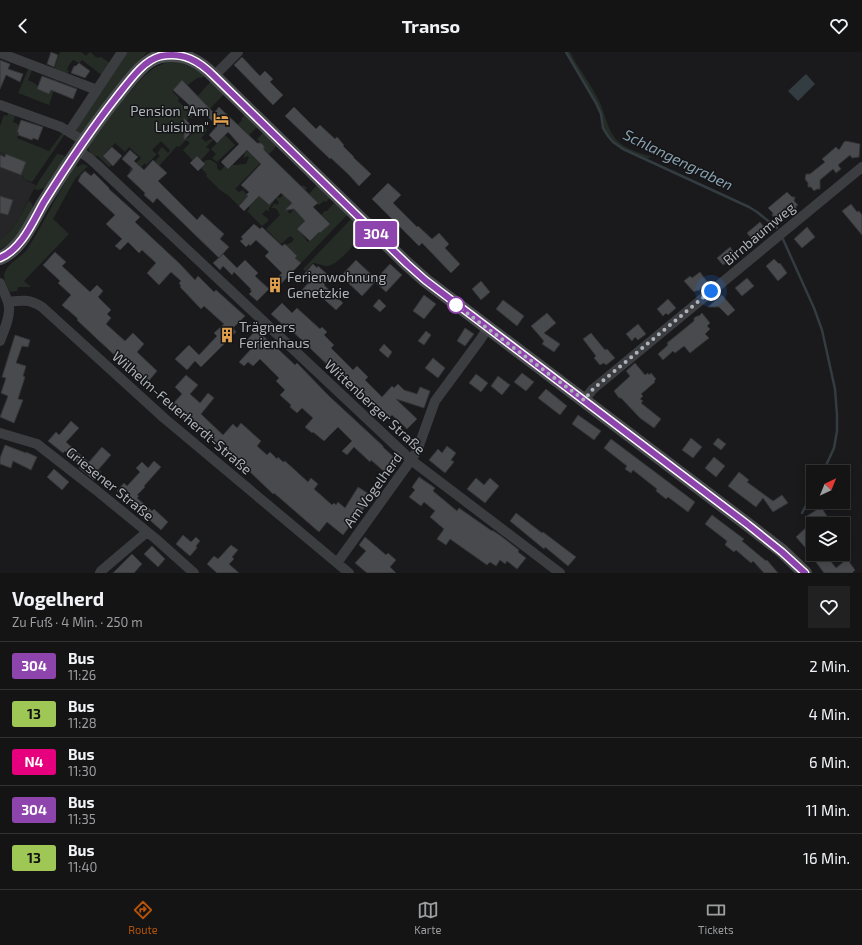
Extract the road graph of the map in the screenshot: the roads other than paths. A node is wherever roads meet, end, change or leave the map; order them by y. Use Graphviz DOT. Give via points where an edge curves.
graph roads {
  1 [pos="122,52"];
  2 [pos="238,52"];
  3 [pos="0,53"];
  4 [pos="155,55"];
  5 [pos="214,76"];
  6 [pos="97,90"];
  7 [pos="0,105"];
  8 [pos="70,132"];
  9 [pos="81,146"];
  10 [pos="862,167"];
  11 [pos="0,258"];
  12 [pos="0,283"];
  13 [pos="8,302"];
  14 [pos="488,328"];
  15 [pos="0,341"];
  16 [pos="584,400"];
  17 [pos="0,432"];
  18 [pos="411,460"];
  19 [pos="147,532"];
  20 [pos="337,563"];
  21 [pos="100,573"];
  22 [pos="194,573"];
  23 [pos="349,573"];
  24 [pos="560,573"];
  25 [pos="805,573"];
  1 -- 6 [label="street"];
  2 -- 5 [label="street"];
  3 -- 6 [label="street"];
  4 -- 5 [label="main road" via="186,56 194,59"];
  4 -- 9 [label="main road" via="103,114"];
  5 -- 14 [label="main road" via="407,264"];
  6 -- 8 [label="street"];
  7 -- 8 [label="street, Wittenberger Straße"];
  8 -- 9 [label="street, Wittenberger Straße"];
  9 -- 11 [label="main road" via="20,242 12,252"];
  9 -- 18 [label="street, Wittenberger Straße" via="96,164"];
  10 -- 16 [label="street, Birnbaumweg" via="600,383"];
  12 -- 13 [label="street"];
  13 -- 15 [label="street" via="9,315"];
  13 -- 20 [label="street, Wilhelm-Feuerherdt-Straße" via="30,301 42,307 161,415"];
  14 -- 16 [label="main road"];
  14 -- 18 [label="street, Am Vogelherd" via="435,401 417,451"];
  16 -- 25 [label="main road" via="759,533"];
  17 -- 19 [label="street, Griesener Straße" via="37,444"];
  18 -- 20 [label="street, Am Vogelherd"];
  18 -- 24 [label="street, Wittenberger Straße"];
  19 -- 21 [label="street"];
  19 -- 22 [label="street, Griesener Straße"];
  20 -- 23 [label="street, Wilhelm-Feuerherdt-Straße"];
}
